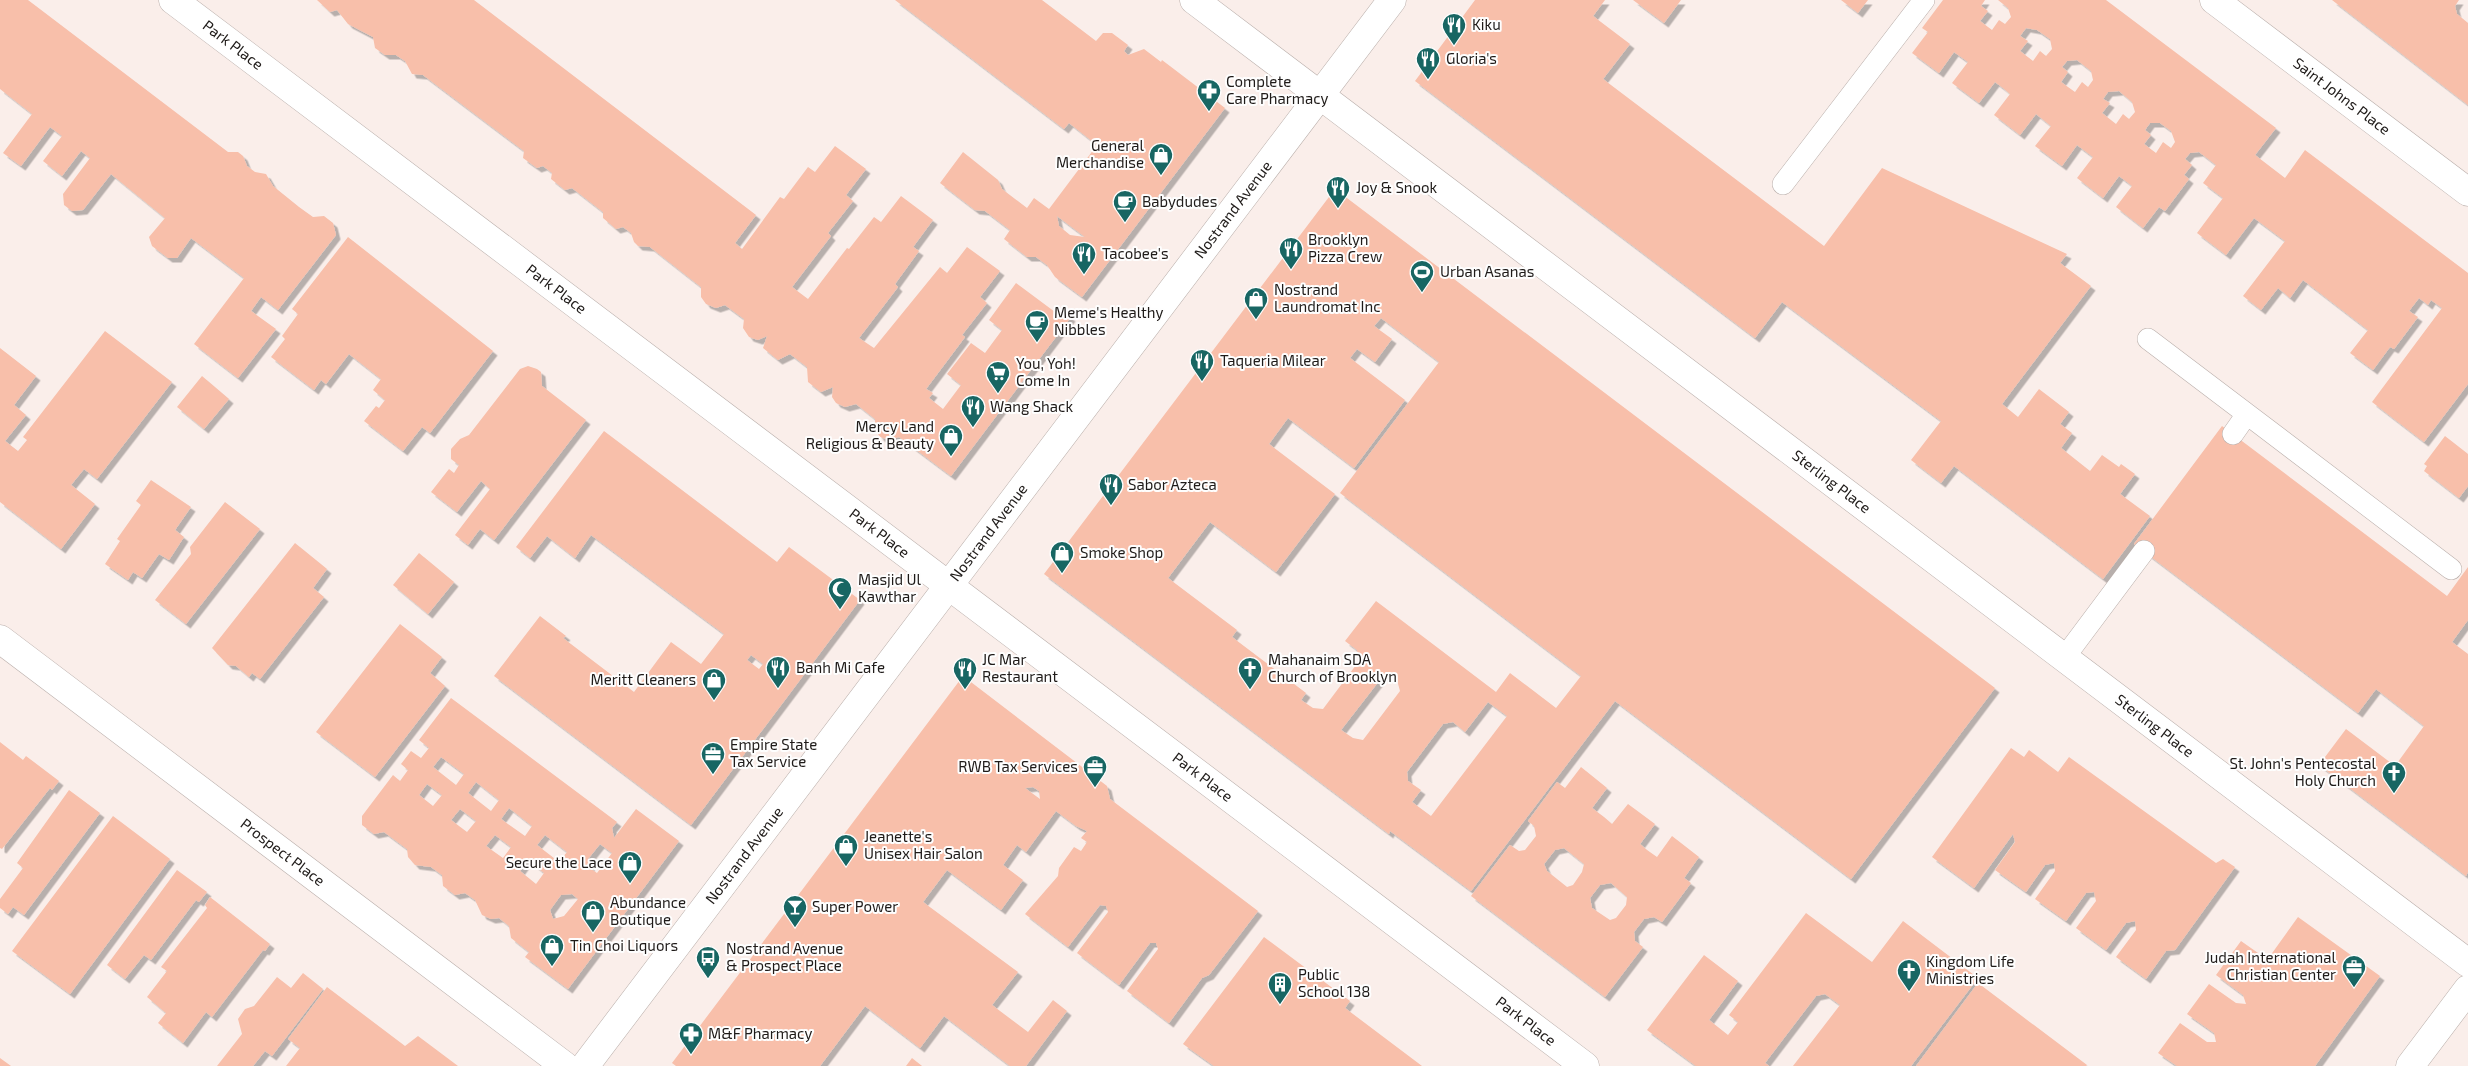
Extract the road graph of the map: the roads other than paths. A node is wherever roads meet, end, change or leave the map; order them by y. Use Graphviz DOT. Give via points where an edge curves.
graph roads {
  1 [pos="173,0"];
  2 [pos="1194,0"];
  3 [pos="1392,0"];
  4 [pos="1924,0"];
  5 [pos="2214,0"];
  6 [pos="1320,95"];
  7 [pos="1783,184"];
  8 [pos="2468,192"];
  9 [pos="2148,339"];
  10 [pos="2248,414"];
  11 [pos="2233,434"];
  12 [pos="2144,551"];
  13 [pos="2451,569"];
  14 [pos="948,586"];
  15 [pos="0,639"];
  16 [pos="2064,658"];
  17 [pos="2468,963"];
  18 [pos="2468,989"];
  19 [pos="565,1066"];
  20 [pos="585,1066"];
  21 [pos="1585,1066"];
  22 [pos="2410,1066"];
  1 -- 14 [label="street, Park Place"];
  2 -- 6 [label="street, Sterling Place"];
  3 -- 6 [label="street, Nostrand Avenue"];
  4 -- 7 [label="lane"];
  5 -- 8 [label="street, Saint Johns Place"];
  6 -- 14 [label="street, Nostrand Avenue"];
  6 -- 16 [label="street, Sterling Place"];
  9 -- 10 [label="lane"];
  10 -- 11 [label="lane"];
  10 -- 13 [label="lane"];
  12 -- 16 [label="lane"];
  14 -- 20 [label="street, Nostrand Avenue"];
  14 -- 21 [label="street, Park Place"];
  15 -- 19 [label="street, Prospect Place"];
  16 -- 17 [label="street, Sterling Place"];
  18 -- 22 [label="street"];
}
